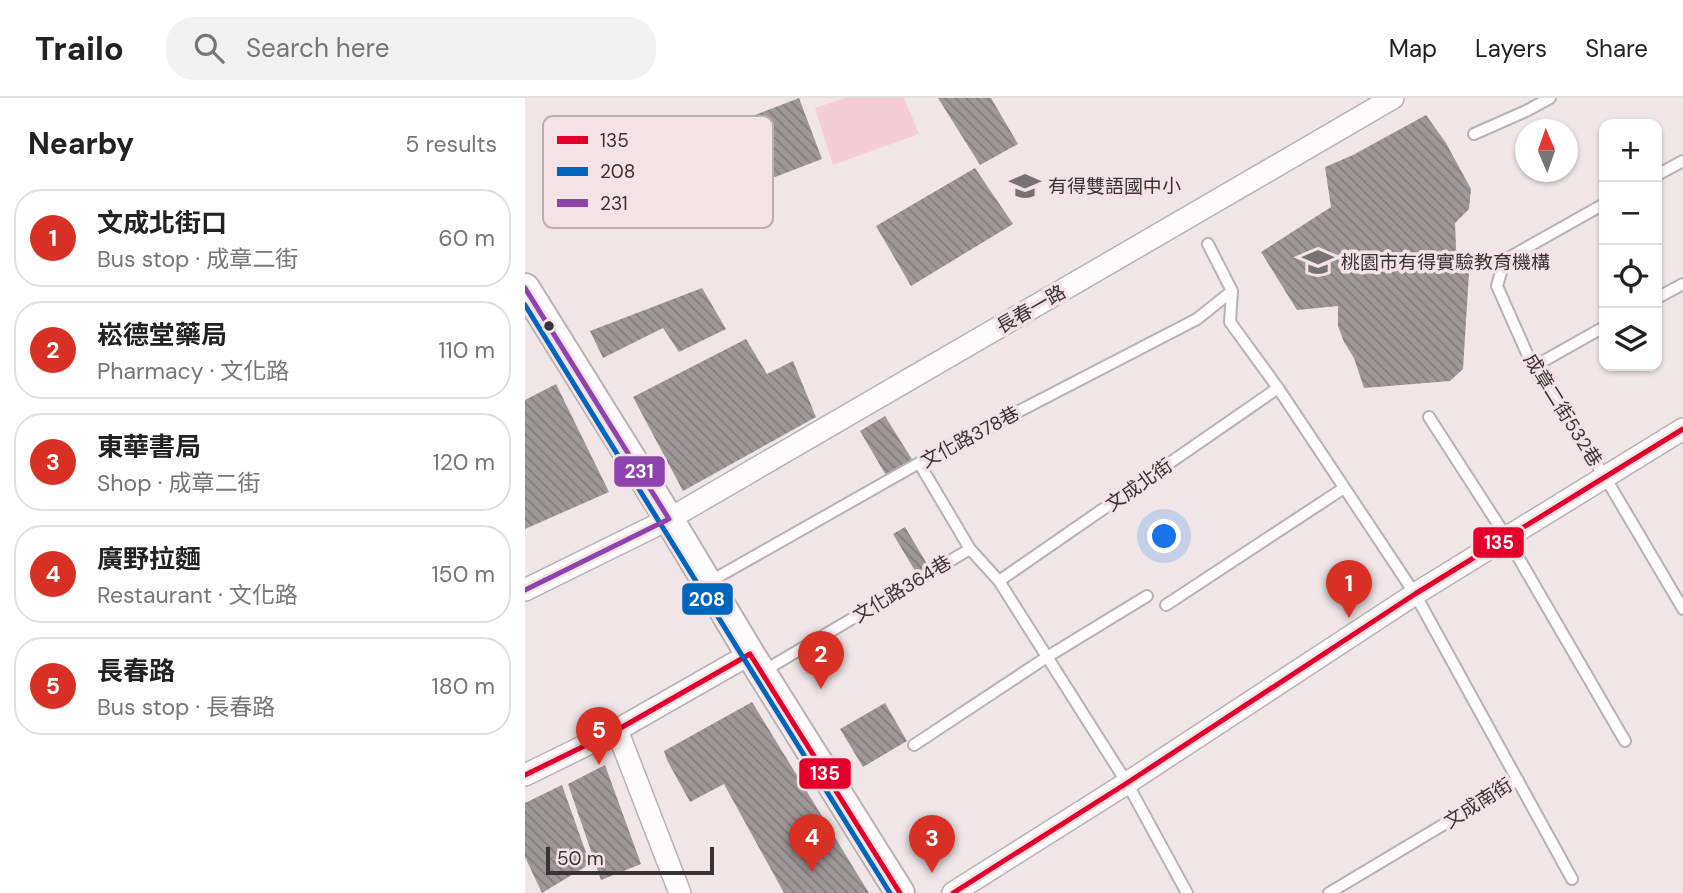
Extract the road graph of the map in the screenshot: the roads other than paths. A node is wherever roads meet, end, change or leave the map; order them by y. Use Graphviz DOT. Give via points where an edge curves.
graph roads {
  1 [pos="1393,98"];
  2 [pos="1550,98"];
  3 [pos="1474,134"];
  4 [pos="1683,161"];
  5 [pos="1662,172"];
  6 [pos="1599,207"];
  7 [pos="1208,244"];
  8 [pos="1683,284"];
  9 [pos="525,288"];
  10 [pos="1232,291"];
  11 [pos="1662,295"];
  12 [pos="1599,330"];
  13 [pos="1533,367"];
  14 [pos="1278,388"];
  15 [pos="1429,417"];
  16 [pos="1683,429"];
  17 [pos="919,463"];
  18 [pos="1605,477"];
  19 [pos="1344,488"];
  20 [pos="669,519"];
  21 [pos="1507,538"];
  22 [pos="970,549"];
  23 [pos="999,581"];
  24 [pos="708,583"];
  25 [pos="525,590"];
  26 [pos="1415,594"];
  27 [pos="1147,596"];
  28 [pos="1166,605"];
  29 [pos="1683,609"];
  30 [pos="1047,657"];
  31 [pos="756,663"];
  32 [pos="617,730"];
  33 [pos="1625,741"];
  34 [pos="913,745"];
  35 [pos="525,775"];
  36 [pos="1518,780"];
  37 [pos="1127,783"];
  38 [pos="1572,879"];
  39 [pos="680,893"];
  40 [pos="900,893"];
  41 [pos="953,893"];
  42 [pos="1187,893"];
  43 [pos="1329,893"];
  1 -- 20 [label="street, 長春一路"];
  2 -- 3 [label="lane"];
  4 -- 5 [label="lane"];
  6 -- 13 [label="lane, 成章二街532巷" via="1503,265 1497,286"];
  7 -- 10 [label="lane"];
  8 -- 11 [label="lane"];
  9 -- 20 [label="street"];
  10 -- 14 [label="lane" via="1230,322"];
  10 -- 17 [label="lane, 文化路378巷" via="1197,319"];
  12 -- 13 [label="lane"];
  13 -- 18 [label="lane, 成章二街532巷"];
  14 -- 19 [label="lane"];
  14 -- 23 [label="lane, 文成北街"];
  15 -- 21 [label="lane"];
  16 -- 18 [label="street"];
  17 -- 22 [label="lane"];
  17 -- 24 [label="lane, 文化路378巷"];
  18 -- 21 [label="street"];
  18 -- 29 [label="lane, 成章二街532巷"];
  19 -- 26 [label="lane"];
  19 -- 28 [label="lane"];
  20 -- 24 [label="street"];
  20 -- 25 [label="street, 長春一路"];
  21 -- 26 [label="street"];
  21 -- 33 [label="lane"];
  22 -- 23 [label="lane"];
  22 -- 31 [label="lane, 文化路364巷"];
  23 -- 30 [label="lane"];
  24 -- 31 [label="street"];
  26 -- 36 [label="lane, 文成南街"];
  26 -- 37 [label="street"];
  27 -- 30 [label="lane"];
  30 -- 34 [label="lane"];
  30 -- 37 [label="lane"];
  31 -- 32 [label="street"];
  31 -- 40 [label="street"];
  32 -- 35 [label="street"];
  32 -- 39 [label="street"];
  36 -- 38 [label="lane"];
  36 -- 43 [label="lane, 文成南街"];
  37 -- 41 [label="street"];
  37 -- 42 [label="lane"];
}
